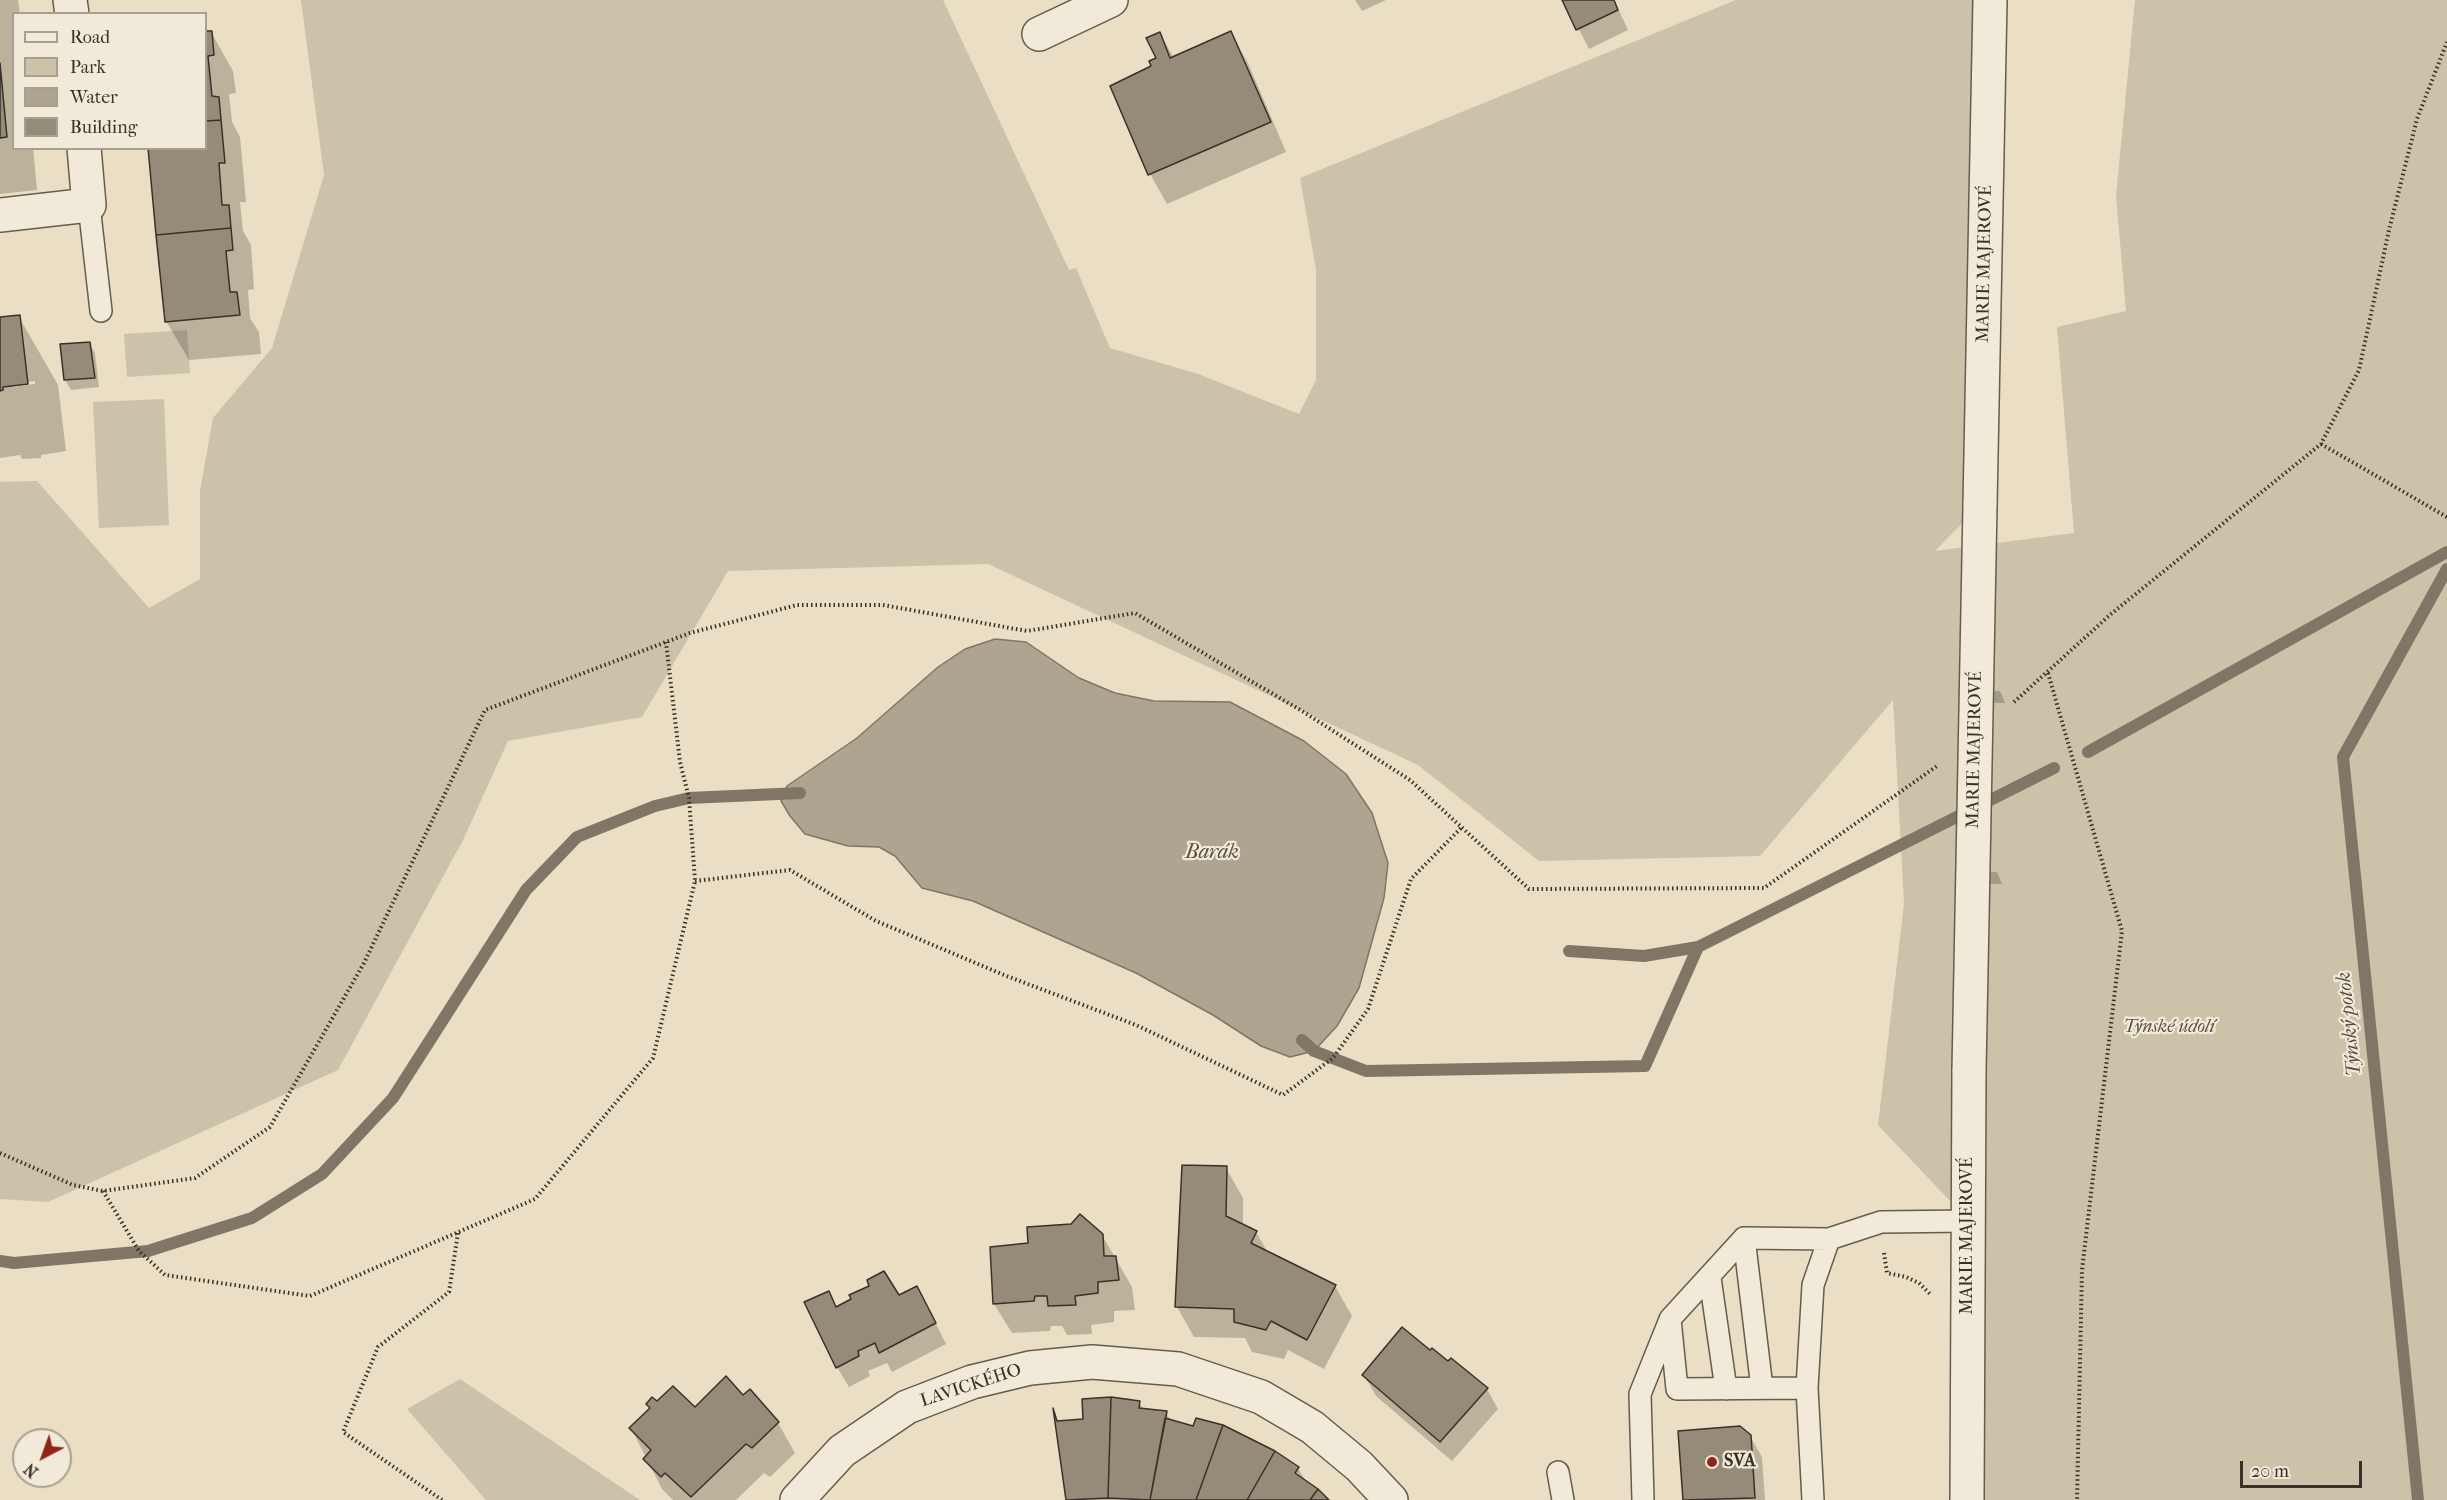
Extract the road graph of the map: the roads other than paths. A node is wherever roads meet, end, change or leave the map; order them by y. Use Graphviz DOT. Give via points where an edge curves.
graph roads {
  1 [pos="1111,0"];
  2 [pos="1990,0"];
  3 [pos="1039,34"];
  4 [pos="84,150"];
  5 [pos="89,205"];
  6 [pos="0,215"];
  7 [pos="101,311"];
  8 [pos="1969,1221"];
  9 [pos="1744,1238"];
  10 [pos="1828,1239"];
  11 [pos="1710,1278"];
  12 [pos="1670,1319"];
  13 [pos="1761,1388"];
  14 [pos="1807,1388"];
  15 [pos="1726,1389"];
  16 [pos="1558,1472"];
  17 [pos="797,1500"];
  18 [pos="1391,1500"];
  19 [pos="1563,1500"];
  20 [pos="1643,1500"];
  21 [pos="1814,1500"];
  22 [pos="1967,1500"];
  1 -- 3 [label="street"];
  2 -- 8 [label="street, MARIE MAJEROVÉ, bridge"];
  4 -- 5 [label="street"];
  5 -- 6 [label="street"];
  5 -- 7 [label="lane"];
  8 -- 10 [label="lane" via="1881,1222"];
  8 -- 22 [label="street, MARIE MAJEROVÉ"];
  9 -- 10 [label="lane"];
  9 -- 11 [label="lane"];
  9 -- 13 [label="lane"];
  10 -- 14 [label="lane" via="1813,1285"];
  11 -- 12 [label="lane"];
  11 -- 15 [label="lane"];
  12 -- 15 [label="lane" via="1677,1389"];
  12 -- 20 [label="lane" via="1640,1394"];
  13 -- 14 [label="lane"];
  13 -- 15 [label="lane"];
  14 -- 21 [label="lane"];
  16 -- 19 [label="lane"];
  17 -- 18 [label="street, LAVICKÉHO" via="842,1451 907,1407 972,1382 1030,1368 1092,1362 1178,1370 1261,1397 1312,1427 1359,1466"];
}
